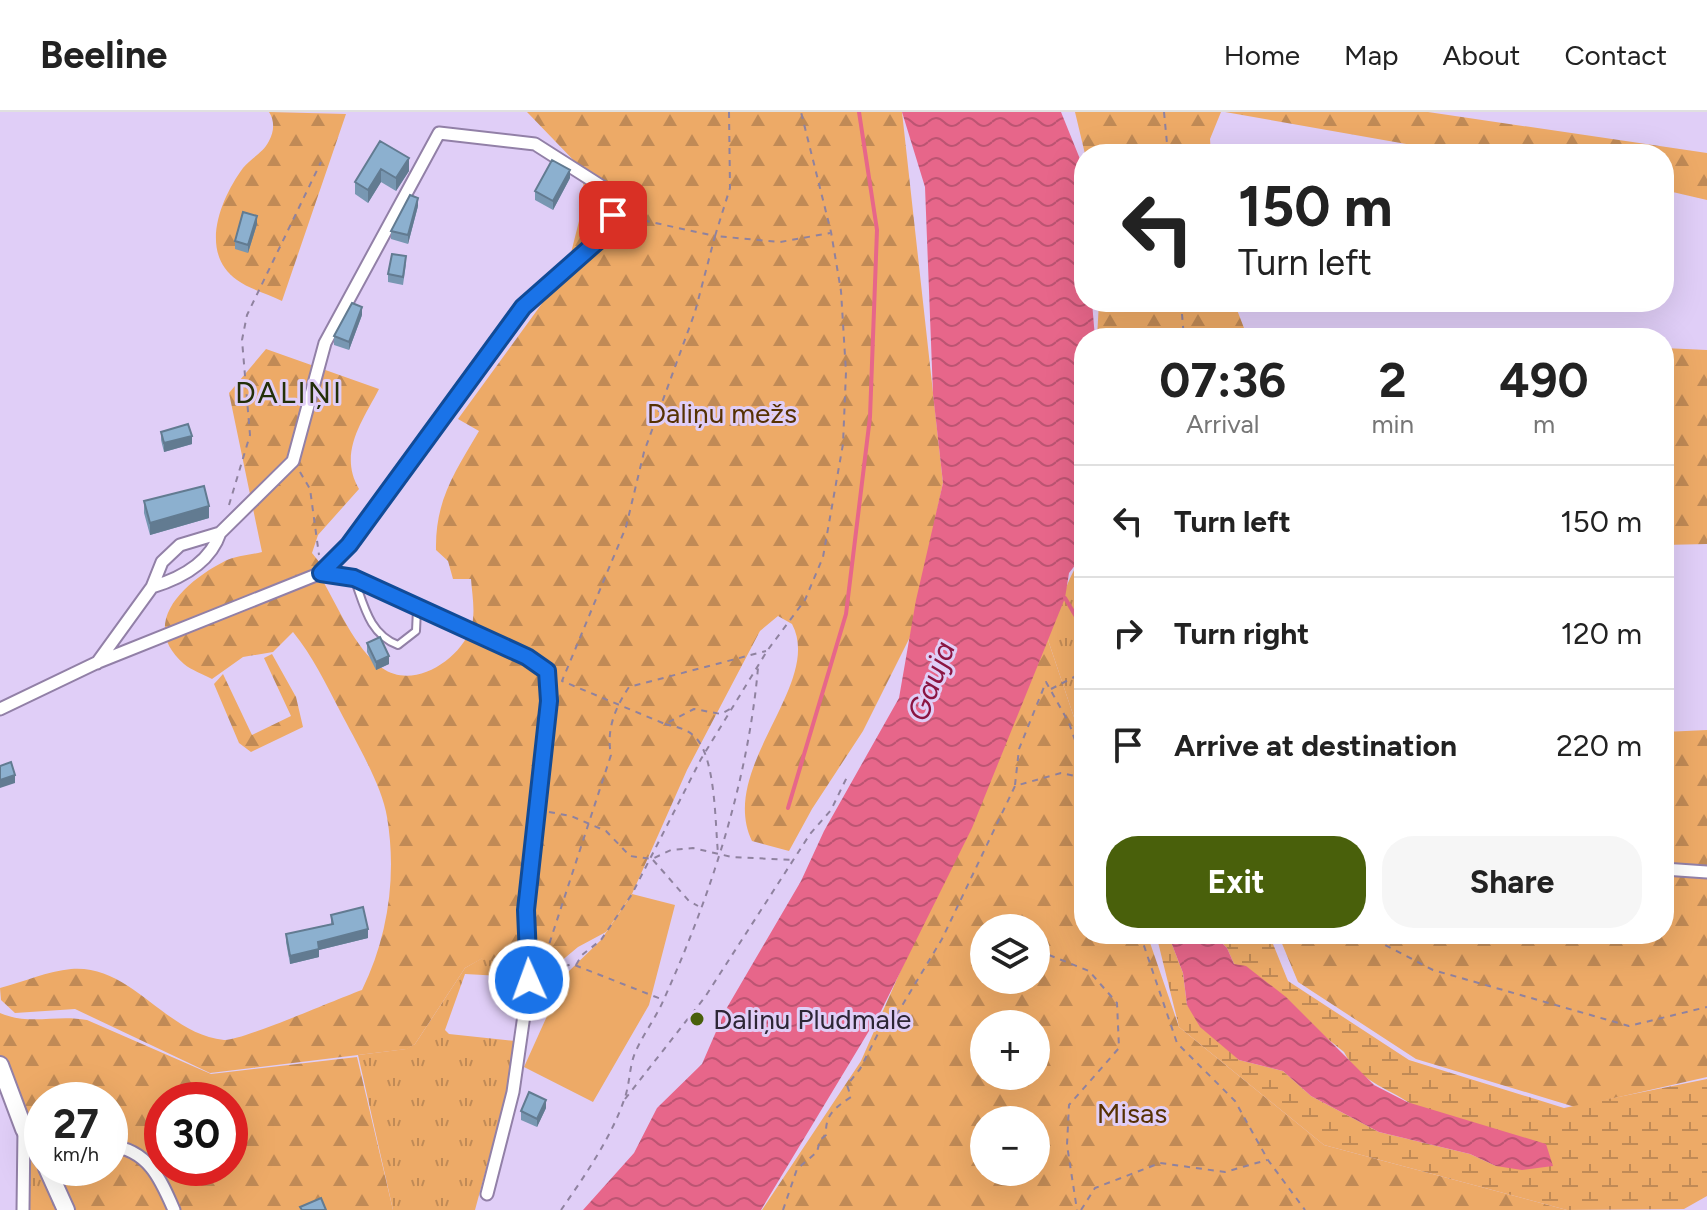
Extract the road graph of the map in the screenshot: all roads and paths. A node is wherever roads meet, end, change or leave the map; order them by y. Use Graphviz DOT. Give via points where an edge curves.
graph roads {
  1 [pos="729,112"];
  2 [pos="801,112"];
  3 [pos="1164,112"];
  4 [pos="1167,144"];
  5 [pos="321,162"];
  6 [pos="612,193"];
  7 [pos="831,232"];
  8 [pos="715,236"];
  9 [pos="293,461"];
  10 [pos="229,505"];
  11 [pos="220,533"];
  12 [pos="321,573"];
  13 [pos="354,578"];
  14 [pos="152,587"];
  15 [pos="417,609"];
  16 [pos="767,651"];
  17 [pos="96,663"];
  18 [pos="758,667"];
  19 [pos="1074,677"];
  20 [pos="1050,689"];
  21 [pos="618,703"];
  22 [pos="734,707"];
  23 [pos="0,709"];
  24 [pos="665,724"];
  25 [pos="1074,737"];
  26 [pos="706,752"];
  27 [pos="848,775"];
  28 [pos="1074,776"];
  29 [pos="1015,786"];
  30 [pos="536,810"];
  31 [pos="591,825"];
  32 [pos="718,854"];
  33 [pos="652,859"];
  34 [pos="795,860"];
  35 [pos="1674,870"];
  36 [pos="1707,872"];
  37 [pos="699,906"];
  38 [pos="1143,944"];
  39 [pos="1383,944"];
  40 [pos="1050,955"];
  41 [pos="576,965"];
  42 [pos="664,1000"];
  43 [pos="1707,1007"];
  44 [pos="0,1065"];
  45 [pos="6,1098"];
  46 [pos="624,1100"];
  47 [pos="24,1129"];
  48 [pos="128,1151"];
  49 [pos="1268,1160"];
  50 [pos="55,1186"];
  51 [pos="487,1194"];
  52 [pos="23,1210"];
  53 [pos="66,1210"];
  54 [pos="174,1210"];
  55 [pos="561,1210"];
  56 [pos="783,1210"];
  57 [pos="1079,1210"];
  58 [pos="1305,1210"];
  1 -- 8 [label="path" via="730,188"];
  2 -- 7 [label="path"];
  3 -- 4 [label="path"];
  5 -- 10 [label="path" via="247,315 242,340 250,435"];
  6 -- 8 [label="path" via="646,221"];
  6 -- 9 [label="street" via="535,144 439,133 325,343"];
  6 -- 12 [label="street" via="613,215 600,239 523,307 349,545"];
  7 -- 8 [label="path" via="780,242"];
  7 -- 16 [label="path" via="846,372 843,444 823,557 805,600"];
  8 -- 21 [label="path" via="695,312 644,452 626,527 562,681"];
  9 -- 11 [label="street"];
  9 -- 12 [label="path" via="310,489"];
  11 -- 14 [label="street" via="214,550 190,571"];
  11 -- 14 [label="street" via="180,545 162,562"];
  12 -- 13 [label="street"];
  12 -- 17 [label="street"];
  13 -- 15 [label="street"];
  13 -- 15 [label="lane" via="369,620 384,640 398,645 416,631"];
  14 -- 17 [label="street"];
  15 -- 30 [label="street" via="547,671 549,701"];
  16 -- 18 [label="path"];
  16 -- 21 [label="path" via="629,687"];
  17 -- 23 [label="street"];
  18 -- 22 [label="path"];
  18 -- 32 [label="path" via="740,784"];
  19 -- 20 [label="path"];
  20 -- 25 [label="path"];
  20 -- 29 [label="path" via="1046,682 1019,749"];
  21 -- 24 [label="path"];
  21 -- 31 [label="path" via="608,737 611,755"];
  22 -- 24 [label="path" via="721,714 694,709"];
  22 -- 26 [label="path"];
  24 -- 26 [label="path" via="684,729"];
  26 -- 32 [label="path"];
  26 -- 33 [label="path"];
  27 -- 34 [label="path" via="831,810"];
  28 -- 29 [label="path" via="1061,773"];
  29 -- 56 [label="path" via="924,974 897,1014 887,1016 847,1085 851,1097 832,1110 817,1152 797,1169"];
  30 -- 31 [label="path"];
  30 -- 51 [label="street" via="526,910 529,980 513,1092"];
  31 -- 33 [label="path" via="606,831 630,856"];
  31 -- 41 [label="path" via="539,975"];
  32 -- 33 [label="path" via="693,848"];
  32 -- 34 [label="path"];
  32 -- 37 [label="path"];
  33 -- 37 [label="path"];
  33 -- 41 [label="path" via="601,940"];
  34 -- 46 [label="path" via="705,997"];
  35 -- 36 [label="street"];
  37 -- 42 [label="path"];
  38 -- 49 [label="path" via="1177,1043 1235,1101"];
  39 -- 43 [label="path" via="1433,970 1629,1026"];
  40 -- 57 [label="path" via="1089,971 1117,1003 1119,1048 1069,1105 1067,1145"];
  41 -- 42 [label="path"];
  42 -- 46 [label="path" via="635,1053"];
  44 -- 45 [label="street"];
  45 -- 47 [label="street"];
  46 -- 55 [label="path"];
  47 -- 52 [label="street"];
  48 -- 54 [label="street" via="157,1170"];
  49 -- 57 [label="path" via="1225,1172 1160,1163 1095,1188"];
  49 -- 58 [label="path"];
  50 -- 53 [label="street"];
}
